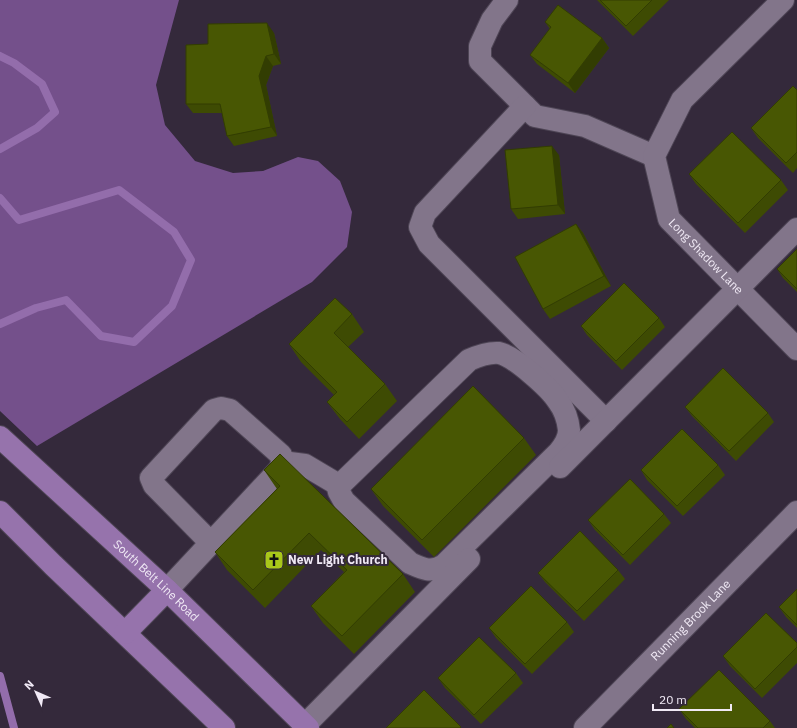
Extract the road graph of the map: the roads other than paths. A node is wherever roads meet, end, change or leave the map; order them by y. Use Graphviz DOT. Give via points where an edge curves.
graph roads {
  1 [pos="507,0"];
  2 [pos="783,0"];
  3 [pos="525,106"];
  4 [pos="654,156"];
  5 [pos="797,229"];
  6 [pos="737,288"];
  7 [pos="797,349"];
  8 [pos="606,421"];
  9 [pos="0,437"];
  10 [pos="282,462"];
  11 [pos="337,484"];
  12 [pos="0,512"];
  13 [pos="797,512"];
  14 [pos="211,543"];
  15 [pos="167,590"];
  16 [pos="125,634"];
  17 [pos="306,726"];
  18 [pos="224,728"];
  19 [pos="585,728"];
  1 -- 3 [label="street" via="492,20 480,46 480,61"];
  2 -- 4 [label="street" via="682,100"];
  3 -- 4 [label="street" via="535,116 585,126"];
  3 -- 8 [label="street" via="425,213 420,227 429,244"];
  4 -- 6 [label="street, Long Shadow Lane" via="669,219"];
  5 -- 6 [label="street"];
  6 -- 7 [label="street, Long Shadow Lane"];
  6 -- 8 [label="street"];
  8 -- 17 [label="street"];
  9 -- 15 [label="main road, South Belt Line Road"];
  10 -- 11 [label="street" via="305,465"];
  10 -- 14 [label="street" via="280,469"];
  10 -- 14 [label="street" via="281,455 236,415 221,408 214,410 151,478 154,485"];
  11 -- 11 [label="street" via="342,483 469,360 481,354 498,353 520,363 558,400 566,415 569,431 566,442 559,452 436,570 424,569 410,563 344,501"];
  12 -- 16 [label="main road"];
  13 -- 19 [label="street, Running Brook Lane"];
  14 -- 15 [label="street"];
  15 -- 16 [label="main road"];
  15 -- 17 [label="main road, South Belt Line Road"];
  16 -- 18 [label="main road"];
}
